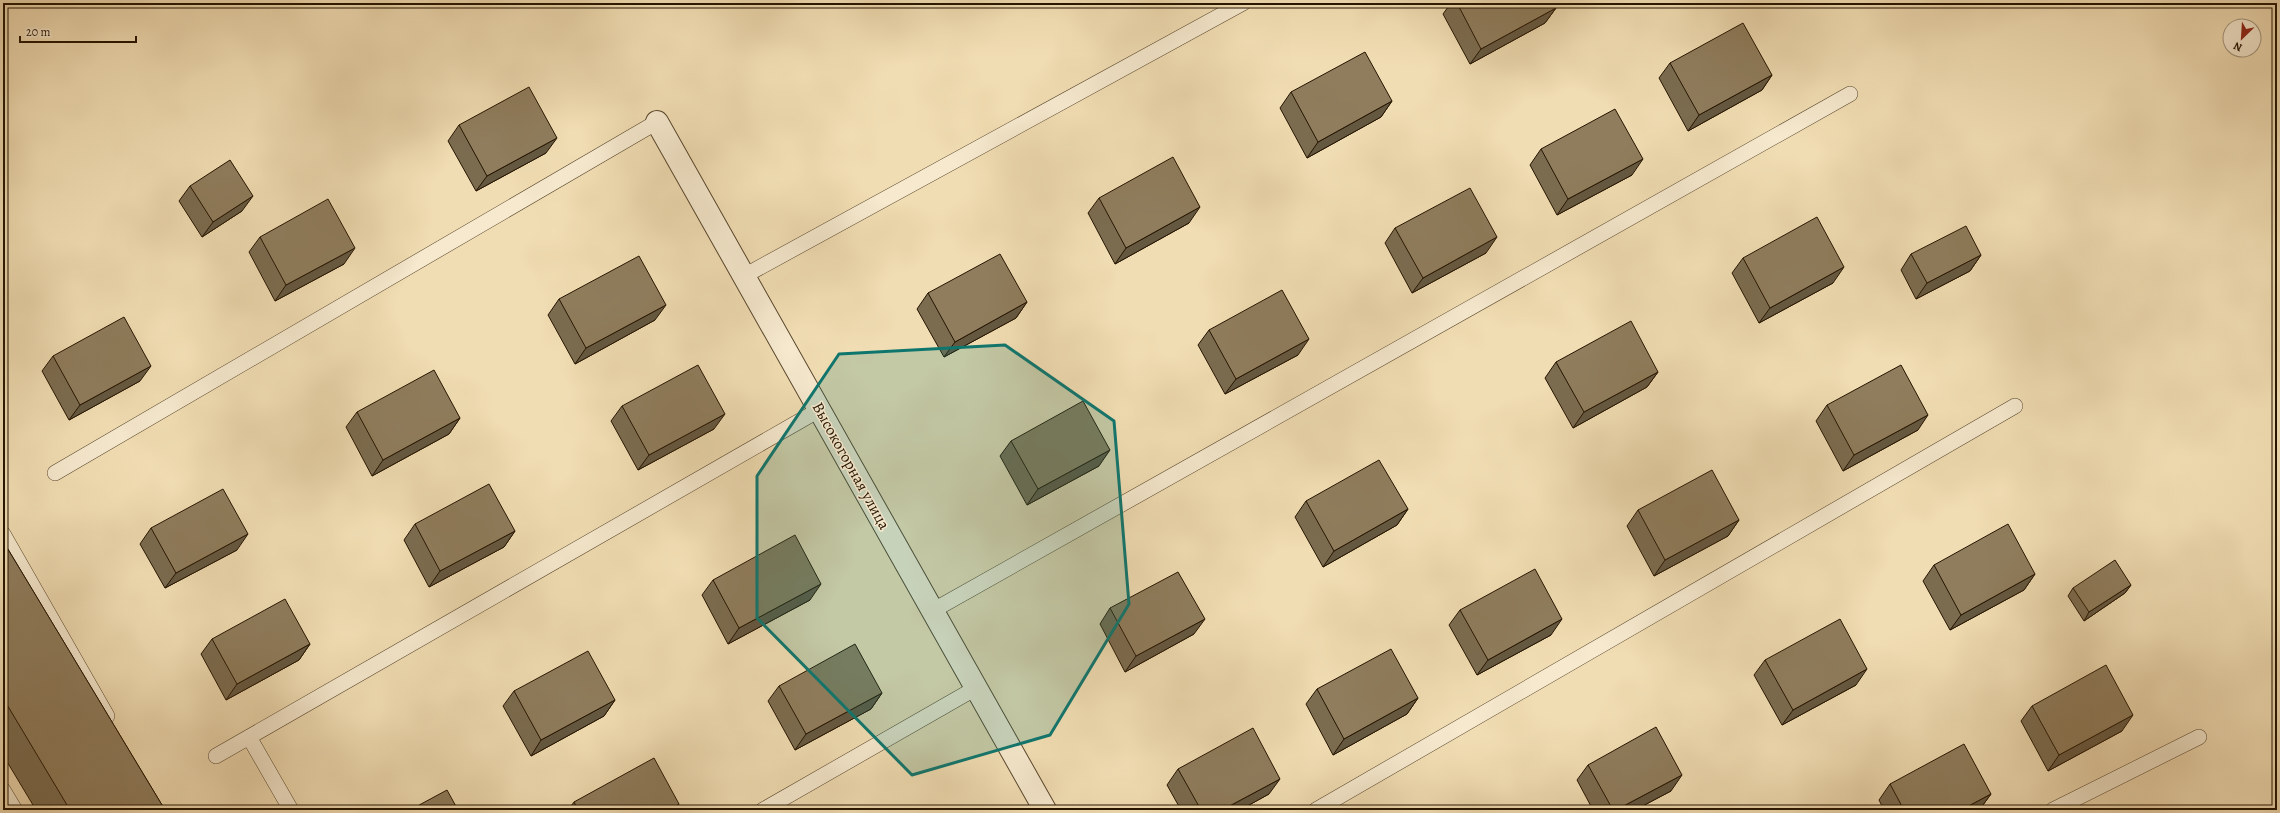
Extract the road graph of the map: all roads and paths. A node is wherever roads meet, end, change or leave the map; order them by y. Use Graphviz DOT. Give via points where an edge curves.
graph roads {
  1 [pos="1242,3"];
  2 [pos="1850,94"];
  3 [pos="657,122"];
  4 [pos="744,276"];
  5 [pos="2015,406"];
  6 [pos="819,410"];
  7 [pos="55,473"];
  8 [pos="3,534"];
  9 [pos="932,611"];
  10 [pos="976,688"];
  11 [pos="114,727"];
  12 [pos="2199,736"];
  13 [pos="249,737"];
  14 [pos="216,756"];
  15 [pos="3,790"];
  16 [pos="15,810"];
  17 [pos="291,810"];
  18 [pos="763,810"];
  19 [pos="1045,810"];
  20 [pos="1316,810"];
  21 [pos="2053,810"];
  1 -- 4 [label="lane"];
  2 -- 9 [label="lane"];
  3 -- 4 [label="street, Высокогорная улица"];
  3 -- 7 [label="lane"];
  4 -- 6 [label="street, Высокогорная улица"];
  5 -- 20 [label="lane"];
  6 -- 9 [label="street, Высокогорная улица"];
  6 -- 13 [label="lane"];
  8 -- 11 [label="lane"];
  9 -- 10 [label="street, Высокогорная улица"];
  10 -- 18 [label="lane"];
  10 -- 19 [label="street, Высокогорная улица"];
  12 -- 21 [label="lane"];
  13 -- 14 [label="lane"];
  13 -- 17 [label="lane"];
  15 -- 16 [label="lane"];
}
